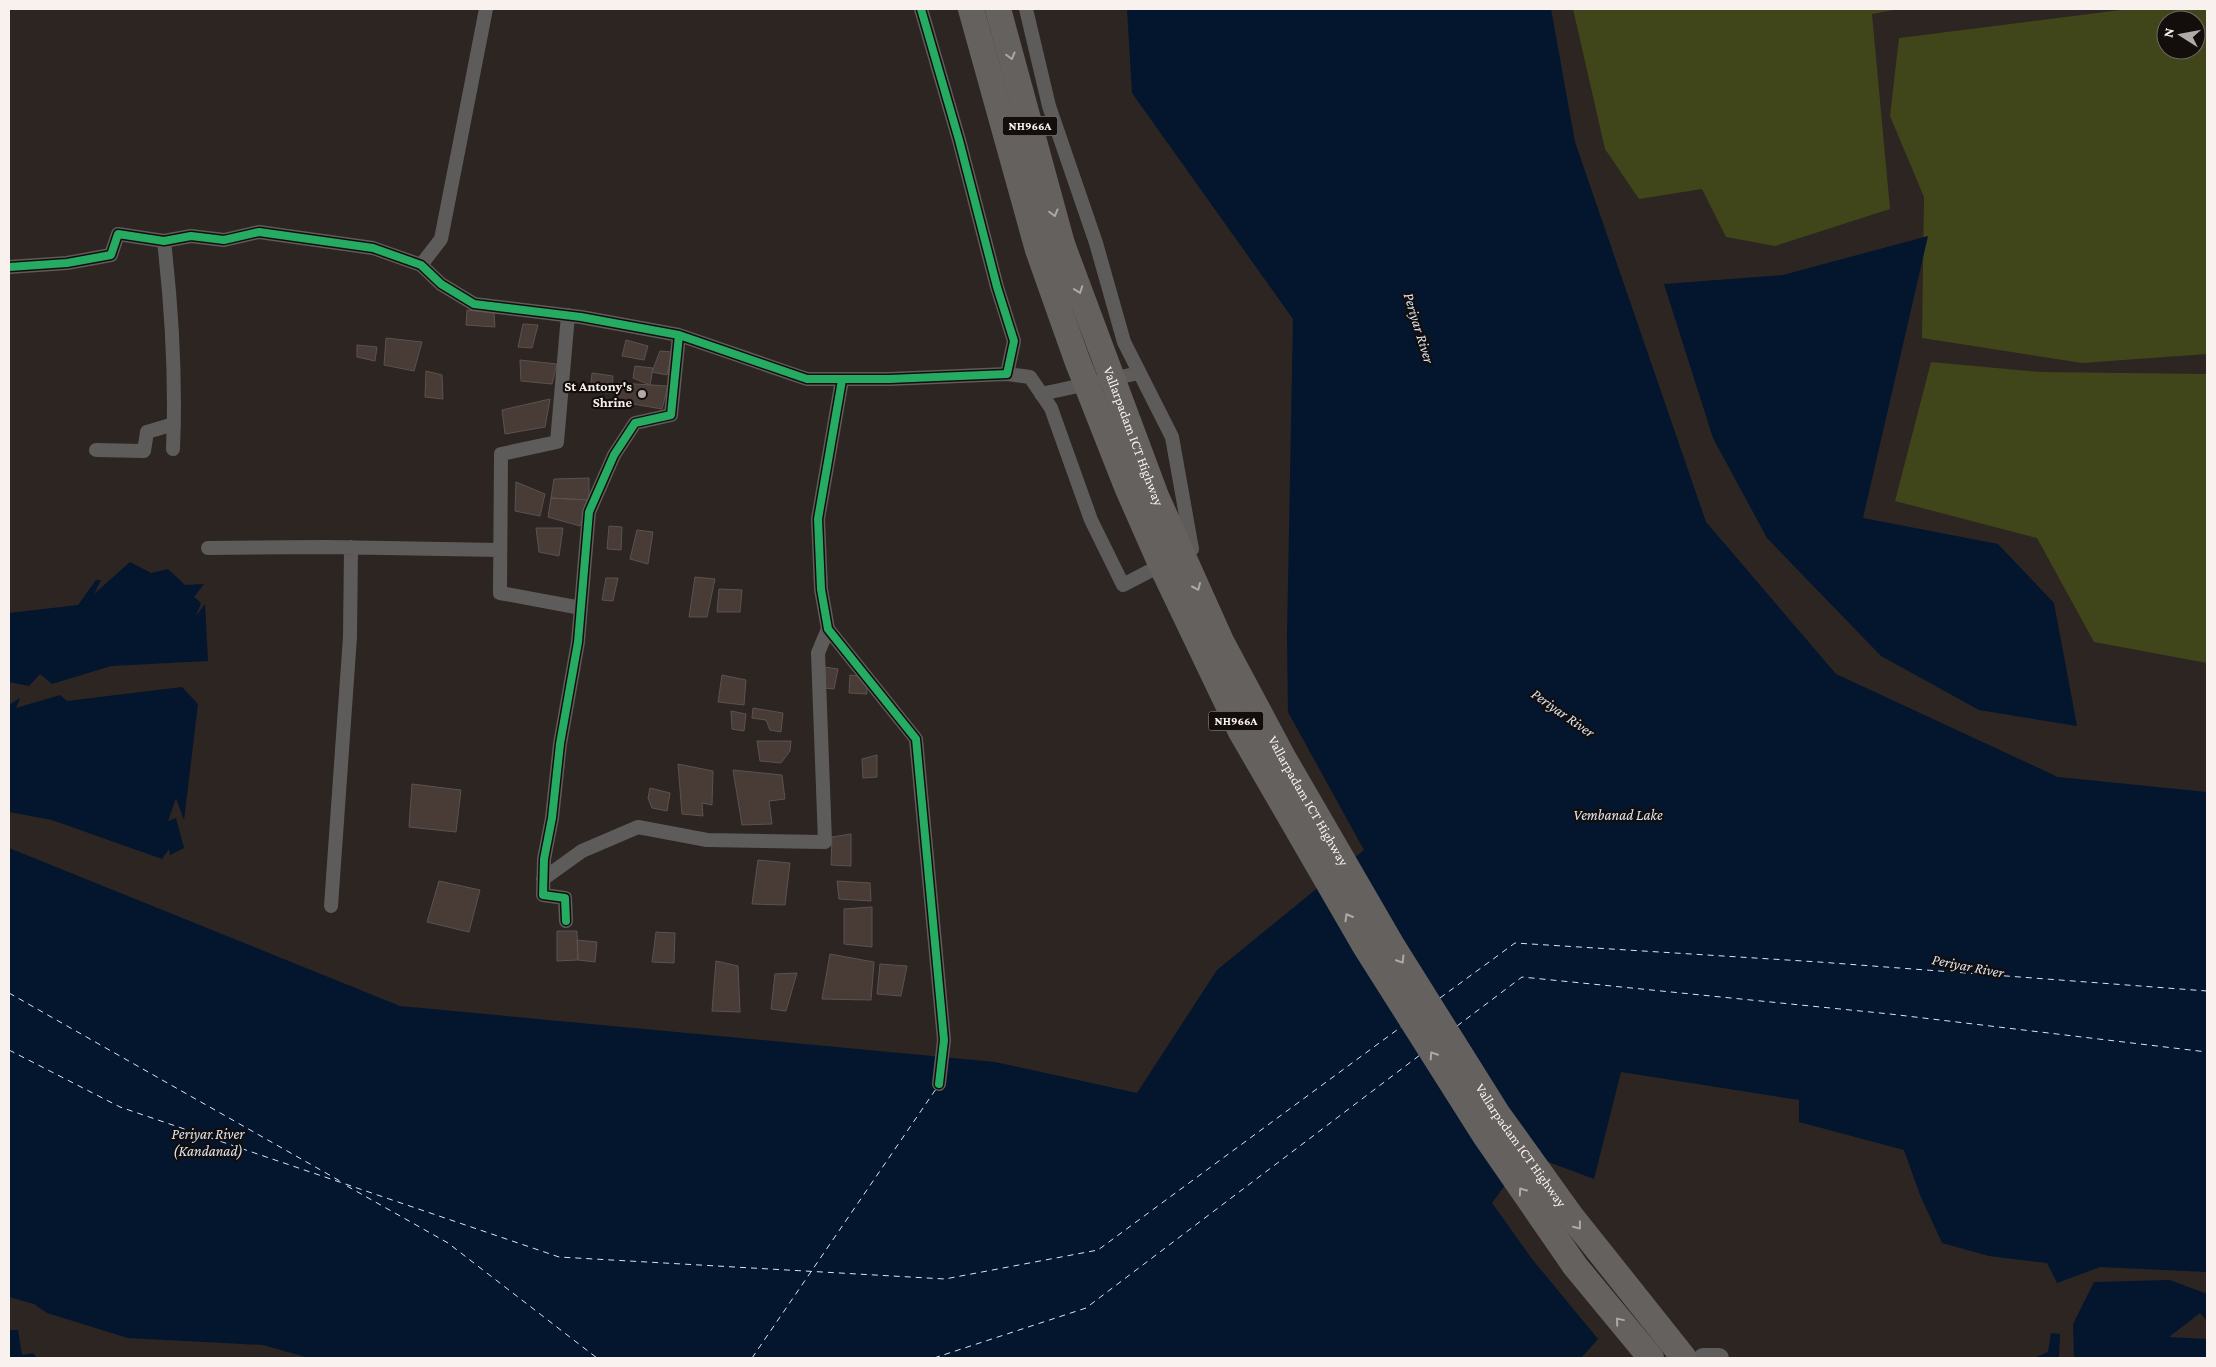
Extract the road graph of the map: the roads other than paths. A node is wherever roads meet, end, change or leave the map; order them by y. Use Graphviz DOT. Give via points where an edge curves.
graph roads {
  1 [pos="486,9"];
  2 [pos="921,9"];
  3 [pos="970,9"];
  4 [pos="998,9"];
  5 [pos="1026,9"];
  6 [pos="164,241"];
  7 [pos="421,265"];
  8 [pos="9,266"];
  9 [pos="568,315"];
  10 [pos="679,334"];
  11 [pos="1139,373"];
  12 [pos="1006,374"];
  13 [pos="842,380"];
  14 [pos="1041,394"];
  15 [pos="174,424"];
  16 [pos="173,449"];
  17 [pos="96,450"];
  18 [pos="351,547"];
  19 [pos="208,548"];
  20 [pos="500,550"];
  21 [pos="581,608"];
  22 [pos="828,630"];
  23 [pos="543,879"];
  24 [pos="331,906"];
  25 [pos="566,921"];
  26 [pos="940,1084"];
  27 [pos="1651,1358"];
  28 [pos="1684,1358"];
  29 [pos="1703,1358"];
  30 [pos="1719,1358"];
  1 -- 7 [label="street" via="441,239"];
  2 -- 12 [label="street" via="959,140 996,287 1014,341"];
  27 -- 3 [label="highway, Vallarpadam ICT Highway / NH966A, one-way, bridge" via="1575,1266 1484,1134 1365,946 1240,730 1164,572 1077,360 1038,250"];
  4 -- 28 [label="highway, Vallarpadam ICT Highway / NH966A, one-way, bridge" via="1062,244 1156,496 1221,641 1284,759 1393,947 1497,1112 1571,1216"];
  5 -- 11 [label="street" via="1049,106 1096,243 1124,342"];
  6 -- 7 [label="street" via="191,236 224,240 259,232 373,248"];
  6 -- 8 [label="street" via="118,234 111,255"];
  6 -- 15 [label="street" via="172,313 176,395"];
  7 -- 9 [label="street" via="441,284 474,304"];
  9 -- 10 [label="street"];
  9 -- 20 [label="street" via="556,442 501,454"];
  10 -- 13 [label="street" via="807,378"];
  10 -- 21 [label="street" via="671,415 635,423 614,455 589,512"];
  11 -- 14 [label="street"];
  11 -- 14 [label="street" via="1172,437 1192,548 1123,585 1091,520 1051,408"];
  12 -- 13 [label="street"];
  12 -- 14 [label="street" via="1030,376"];
  13 -- 22 [label="street" via="818,519 821,589"];
  15 -- 16 [label="street"];
  15 -- 17 [label="street" via="148,432 144,451"];
  18 -- 19 [label="street"];
  18 -- 20 [label="street"];
  18 -- 24 [label="street" via="350,638"];
  20 -- 21 [label="street" via="500,593"];
  21 -- 23 [label="street"];
  22 -- 23 [label="street" via="818,653 825,842 707,840 638,827 582,851"];
  22 -- 26 [label="street" via="916,739 944,1040"];
  23 -- 25 [label="street" via="542,895 565,898"];
  29 -- 30 [label="street"];
}
